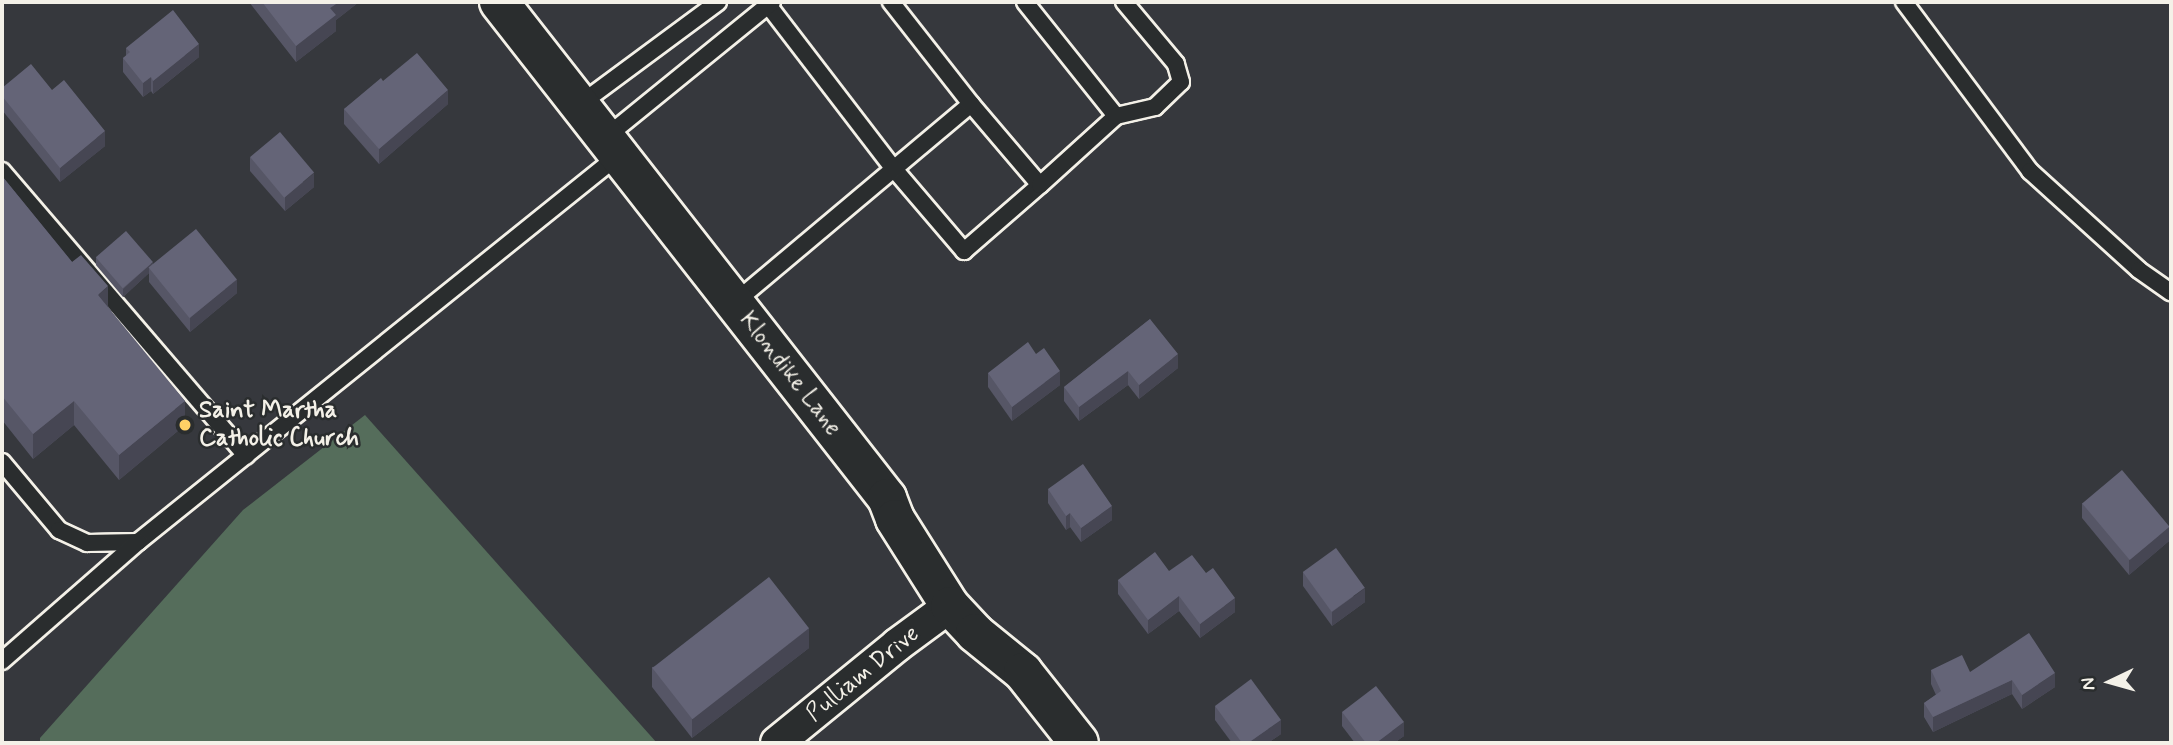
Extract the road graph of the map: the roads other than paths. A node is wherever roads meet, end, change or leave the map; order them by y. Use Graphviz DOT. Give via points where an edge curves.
graph roads {
  1 [pos="499,2"];
  2 [pos="718,2"];
  3 [pos="891,2"];
  4 [pos="1025,2"];
  5 [pos="1124,2"];
  6 [pos="1904,2"];
  7 [pos="770,3"];
  8 [pos="971,104"];
  9 [pos="579,105"];
  10 [pos="1116,116"];
  11 [pos="613,146"];
  12 [pos="894,169"];
  13 [pos="2,171"];
  14 [pos="1040,186"];
  15 [pos="2171,292"];
  16 [pos="734,303"];
  17 [pos="246,456"];
  18 [pos="2,462"];
  19 [pos="138,542"];
  20 [pos="950,606"];
  21 [pos="2,661"];
  22 [pos="777,743"];
  23 [pos="1079,743"];
  1 -- 9 [label="street, Klondike Lane"];
  2 -- 9 [label="lane"];
  3 -- 8 [label="lane"];
  4 -- 10 [label="lane"];
  5 -- 10 [label="lane" via="1176,64 1181,82 1155,107"];
  6 -- 15 [label="lane" via="2030,171 2139,270"];
  7 -- 11 [label="lane"];
  7 -- 12 [label="lane"];
  8 -- 12 [label="lane"];
  8 -- 14 [label="lane"];
  9 -- 11 [label="street, Klondike Lane"];
  10 -- 14 [label="lane"];
  11 -- 16 [label="street, Klondike Lane"];
  11 -- 17 [label="lane"];
  12 -- 14 [label="lane" via="964,251"];
  12 -- 16 [label="lane"];
  13 -- 17 [label="lane"];
  16 -- 20 [label="street, Klondike Lane" via="887,498 895,519"];
  17 -- 19 [label="lane"];
  18 -- 19 [label="lane" via="58,530 87,544"];
  19 -- 21 [label="lane"];
  20 -- 22 [label="street, Pulliam Drive"];
  20 -- 23 [label="street, Klondike Lane" via="1023,672"];
}
